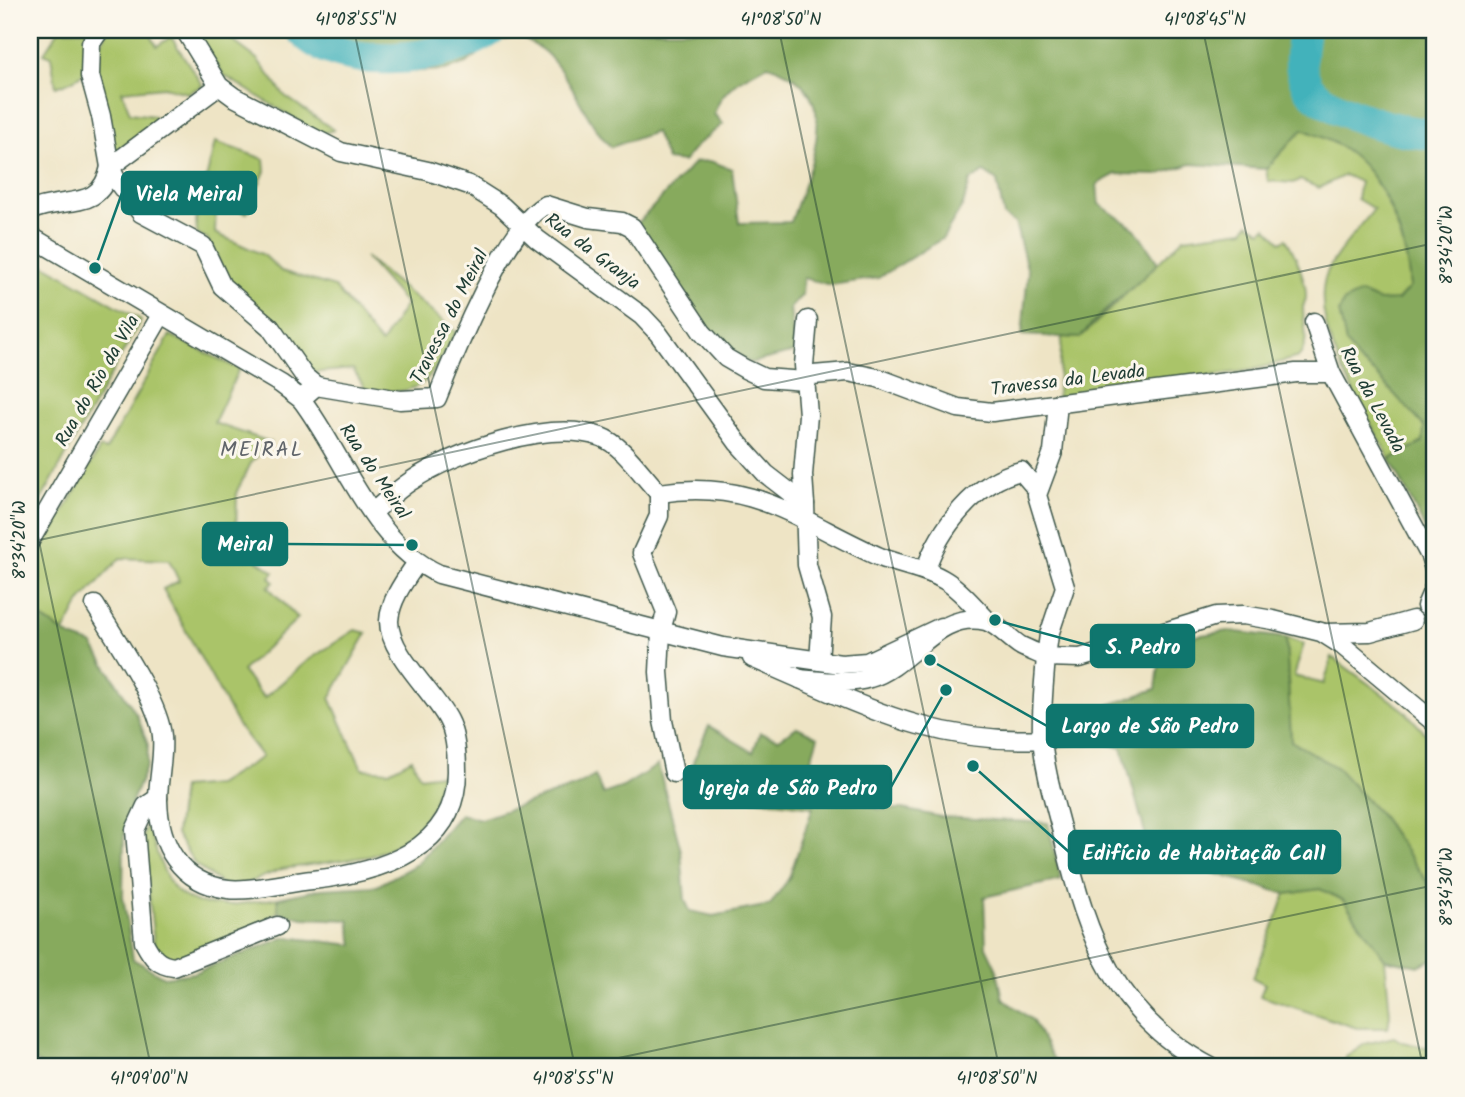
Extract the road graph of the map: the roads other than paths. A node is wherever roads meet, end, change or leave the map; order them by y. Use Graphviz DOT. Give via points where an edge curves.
graph roads {
  1 [pos="100,30"];
  2 [pos="185,30"];
  3 [pos="219,86"];
  4 [pos="110,167"];
  5 [pos="30,211"];
  6 [pos="523,225"];
  7 [pos="32,245"];
  8 [pos="161,316"];
  9 [pos="808,320"];
  10 [pos="1314,322"];
  11 [pos="1331,373"];
  12 [pos="805,381"];
  13 [pos="316,386"];
  14 [pos="301,399"];
  15 [pos="1058,404"];
  16 [pos="1039,487"];
  17 [pos="659,494"];
  18 [pos="373,512"];
  19 [pos="804,512"];
  20 [pos="30,541"];
  21 [pos="416,564"];
  22 [pos="925,570"];
  23 [pos="1435,572"];
  24 [pos="1435,585"];
  25 [pos="95,605"];
  26 [pos="1426,606"];
  27 [pos="1413,620"];
  28 [pos="989,622"];
  29 [pos="941,627"];
  30 [pos="661,631"];
  31 [pos="1321,632"];
  32 [pos="723,647"];
  33 [pos="1045,657"];
  34 [pos="819,661"];
  35 [pos="800,679"];
  36 [pos="1435,723"];
  37 [pos="1042,739"];
  38 [pos="674,774"];
  39 [pos="158,798"];
  40 [pos="277,926"];
  41 [pos="1211,1067"];
  1 -- 4 [label="street" via="92,43 90,76"];
  2 -- 3 [label="street, Rua da Granja"];
  3 -- 4 [label="street"];
  3 -- 6 [label="street, Rua da Granja" via="341,152 469,185"];
  4 -- 5 [label="street" via="107,180 90,198"];
  4 -- 13 [label="street" via="141,213 203,246 222,286 270,327"];
  6 -- 12 [label="street, Travessa da Levada" via="547,205 632,227 702,332 726,358 764,378"];
  6 -- 13 [label="street, Travessa do Meiral" via="457,348 437,398 400,400"];
  6 -- 19 [label="street, Rua da Granja" via="642,316 738,443"];
  7 -- 8 [label="street, Rua do Meiral"];
  8 -- 14 [label="street, Rua do Meiral"];
  8 -- 20 [label="street, Rua do Rio da Vila"];
  9 -- 12 [label="street"];
  10 -- 11 [label="street, Rua da Levada"];
  11 -- 15 [label="street, Travessa da Levada"];
  11 -- 23 [label="street, Rua da Levada"];
  12 -- 15 [label="street, Travessa da Levada" via="813,375 848,372 977,411"];
  12 -- 19 [label="street"];
  13 -- 14 [label="street"];
  14 -- 18 [label="street, Rua do Meiral"];
  15 -- 16 [label="street" via="1053,452"];
  16 -- 22 [label="street" via="1021,471 994,482 946,528"];
  16 -- 33 [label="street" via="1037,495 1065,587"];
  17 -- 18 [label="street" via="603,438 560,433 499,444 446,461"];
  17 -- 19 [label="street" via="685,490 758,497"];
  17 -- 30 [label="street" via="659,516 642,553 666,612"];
  18 -- 21 [label="street, Rua do Meiral"];
  19 -- 22 [label="street, Rua da Granja" via="883,558"];
  19 -- 34 [label="street" via="807,565 822,617"];
  21 -- 30 [label="street, Rua do Meiral" via="439,574"];
  21 -- 39 [label="street" via="398,591 389,621 397,648 449,723 457,751 452,801 432,834 404,857 378,869 230,890 186,872 171,856 163,839"];
  22 -- 28 [label="street, Rua da Granja" via="947,581"];
  24 -- 26 [label="street"];
  25 -- 39 [label="street" via="150,700 162,735"];
  27 -- 31 [label="street" via="1370,632"];
  28 -- 29 [label="street, Rua do Meiral"];
  28 -- 33 [label="street, Rua da Granja"];
  29 -- 34 [label="street, Rua do Meiral" via="867,662"];
  29 -- 35 [label="street" via="904,661 869,679"];
  30 -- 32 [label="street, Rua do Meiral"];
  30 -- 38 [label="street" via="661,703"];
  31 -- 33 [label="street" via="1230,615 1191,622 1080,658"];
  31 -- 36 [label="street"];
  32 -- 34 [label="street, Rua do Meiral"];
  32 -- 35 [label="street, Rua do Meiral"];
  33 -- 37 [label="street"];
  35 -- 37 [label="street, Rua do Meiral" via="939,733 1007,741"];
  37 -- 41 [label="street" via="1076,888 1095,944 1139,1014 1171,1046"];
  39 -- 40 [label="street" via="146,806 135,830 144,942 153,958 163,966 186,964"];
}
